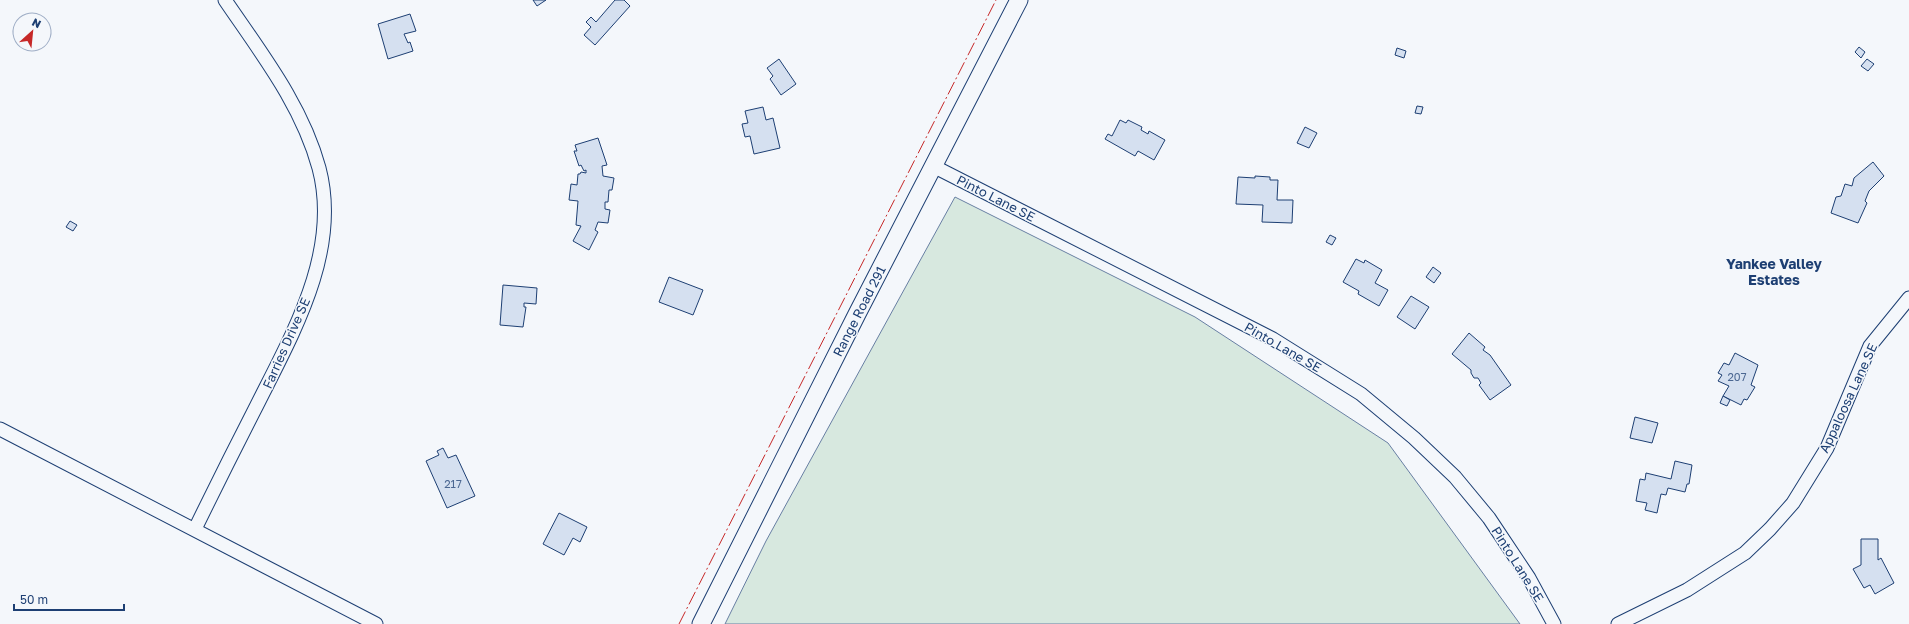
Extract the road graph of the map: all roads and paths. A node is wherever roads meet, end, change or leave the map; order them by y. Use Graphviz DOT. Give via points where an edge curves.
graph roads {
  1 [pos="225,0"];
  2 [pos="1019,0"];
  3 [pos="933,166"];
  4 [pos="1909,298"];
  5 [pos="0,429"];
  6 [pos="195,529"];
  7 [pos="376,624"];
  8 [pos="701,624"];
  9 [pos="1554,624"];
  10 [pos="1618,624"];
  1 -- 6 [label="street, Farries Drive SE" via="281,81 301,120 319,168 325,206 320,254 304,310"];
  2 -- 3 [label="street, Range Road 291"];
  3 -- 8 [label="street, Range Road 291"];
  3 -- 9 [label="street, Pinto Lane SE" via="1273,339 1362,394 1455,477 1489,518 1529,578"];
  4 -- 10 [label="street, Appaloosa Lane SE" via="1870,346 1827,448 1793,503 1770,529 1745,553 1687,590"];
  5 -- 6 [label="street"];
  6 -- 7 [label="street"];
}
